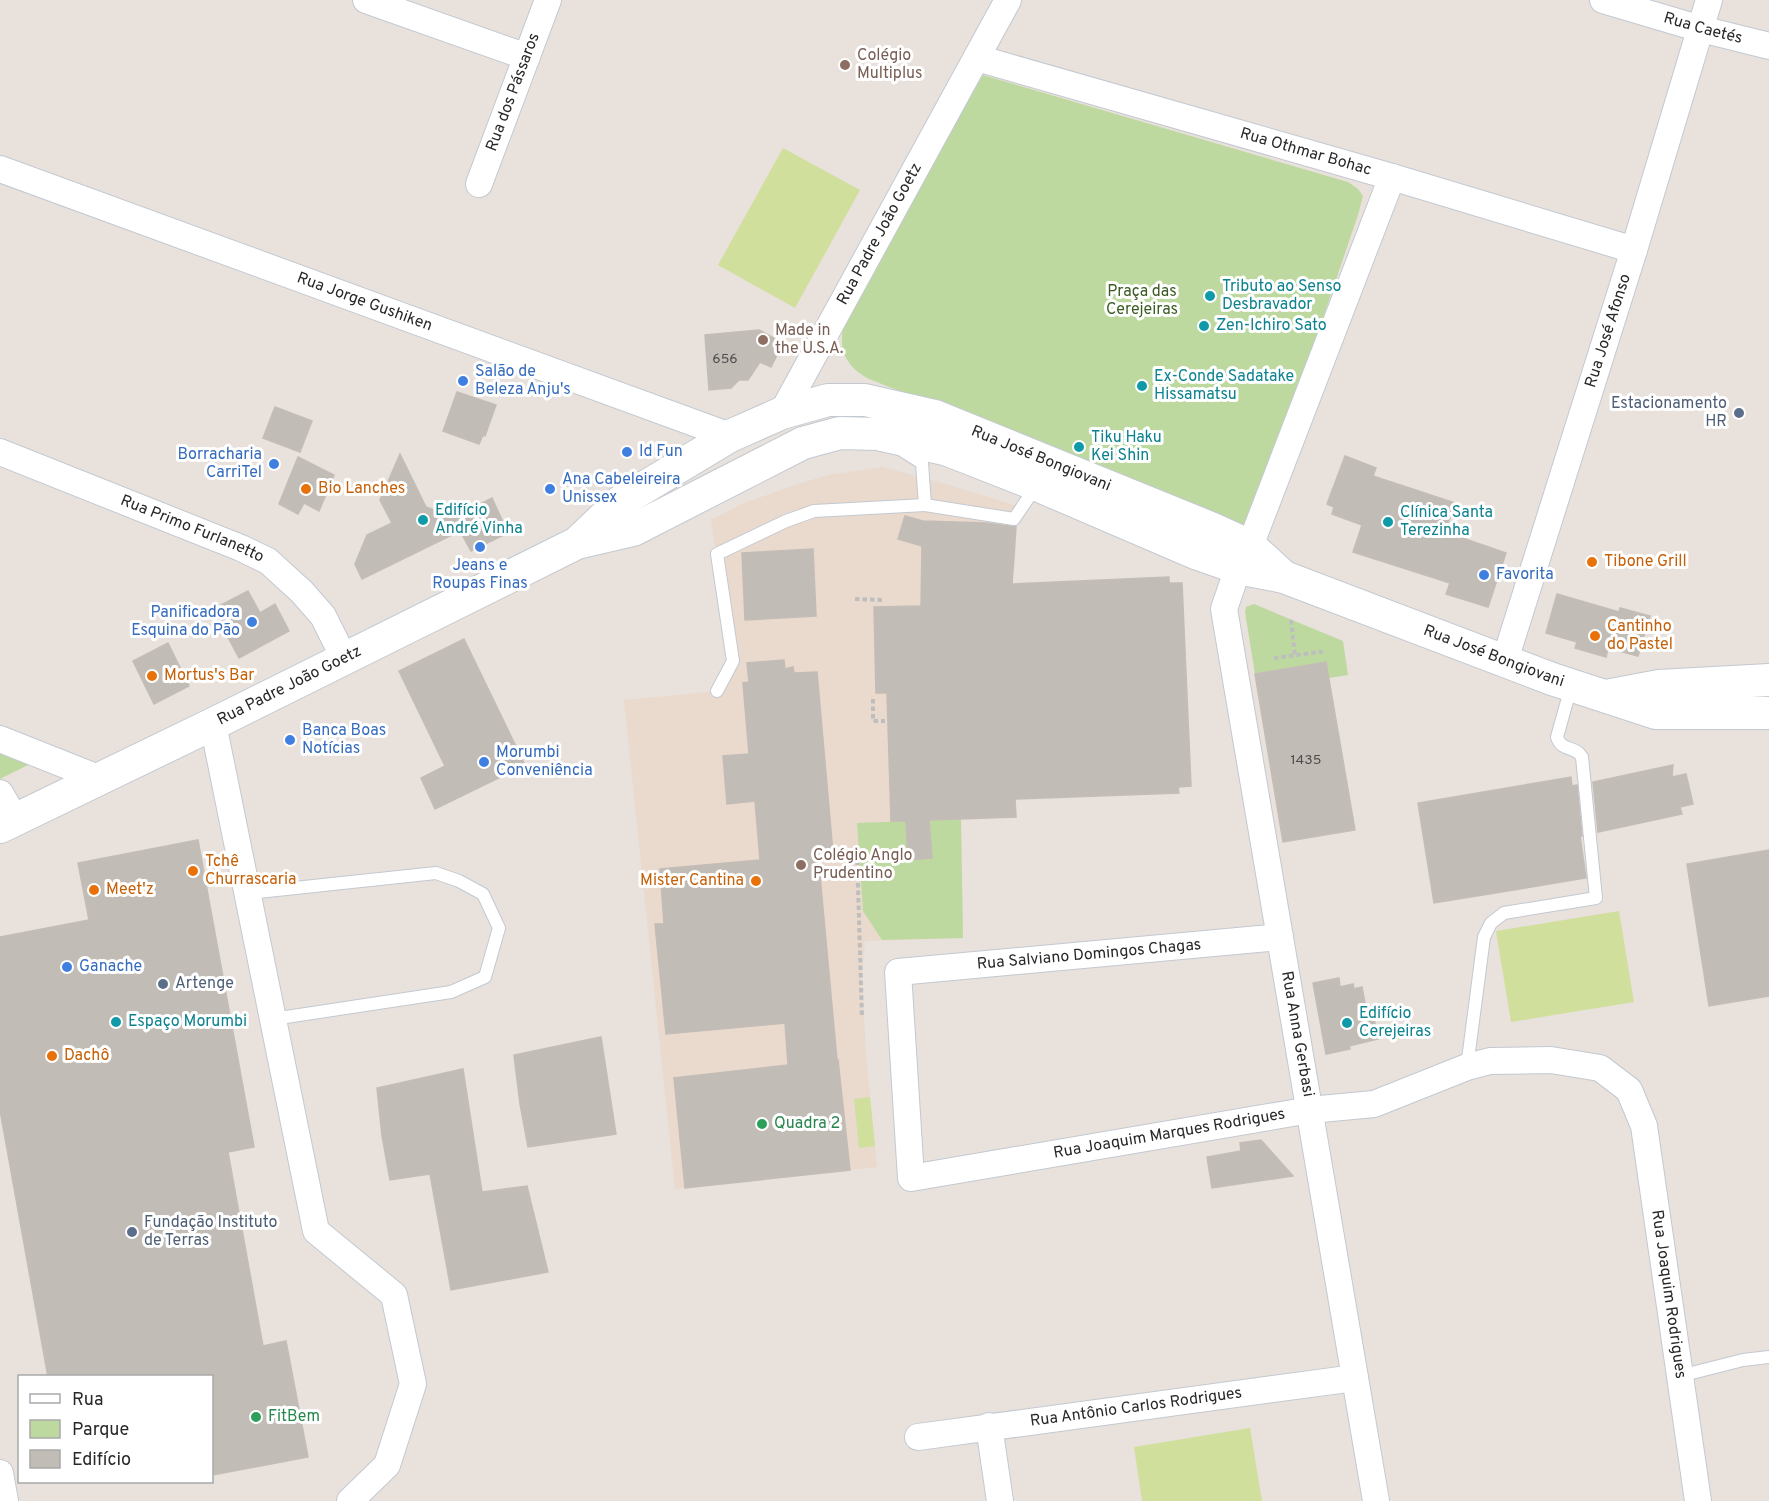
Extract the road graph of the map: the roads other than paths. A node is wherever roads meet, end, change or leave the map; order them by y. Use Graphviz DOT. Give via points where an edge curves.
graph roads {
  1 [pos="366,0"];
  2 [pos="548,0"];
  3 [pos="1008,0"];
  4 [pos="1602,0"];
  5 [pos="1709,0"];
  6 [pos="1701,29"];
  7 [pos="1769,46"];
  8 [pos="527,57"];
  9 [pos="977,58"];
  10 [pos="0,169"];
  11 [pos="1392,177"];
  12 [pos="479,184"];
  13 [pos="1635,250"];
  14 [pos="782,413"];
  15 [pos="877,434"];
  16 [pos="730,436"];
  17 [pos="0,452"];
  18 [pos="1037,485"];
  19 [pos="925,505"];
  20 [pos="577,543"];
  21 [pos="1244,557"];
  22 [pos="344,658"];
  23 [pos="1505,660"];
  24 [pos="1769,680"];
  25 [pos="1572,686"];
  26 [pos="717,691"];
  27 [pos="1603,697"];
  28 [pos="1769,713"];
  29 [pos="213,724"];
  30 [pos="0,739"];
  31 [pos="98,778"];
  32 [pos="5,813"];
  33 [pos="248,893"];
  34 [pos="1280,937"];
  35 [pos="273,1019"];
  36 [pos="1467,1067"];
  37 [pos="1629,1090"];
  38 [pos="1310,1110"];
  39 [pos="911,1178"];
  40 [pos="1769,1357"];
  41 [pos="1680,1376"];
  42 [pos="1355,1378"];
  43 [pos="988,1426"];
  44 [pos="918,1437"];
  45 [pos="0,1473"];
  46 [pos="5,1501"];
  47 [pos="350,1501"];
  48 [pos="1000,1501"];
  49 [pos="1376,1501"];
  50 [pos="1698,1501"];
  1 -- 8 [label="street"];
  2 -- 8 [label="street, Rua dos Pássaros"];
  3 -- 9 [label="street, Rua Padre João Goetz"];
  4 -- 6 [label="street, Rua Caetés"];
  5 -- 6 [label="street, Rua José Afonso"];
  6 -- 7 [label="street, Rua Caetés"];
  6 -- 13 [label="street, Rua José Afonso"];
  8 -- 12 [label="street, Rua dos Pássaros"];
  9 -- 11 [label="street, Rua Othmar Bohac"];
  9 -- 14 [label="street, Rua Padre João Goetz"];
  10 -- 16 [label="street, Rua Jorge Gushiken"];
  11 -- 13 [label="street, Rua Othmar Bohac"];
  11 -- 21 [label="street, Rua Anna Gerbasi"];
  13 -- 23 [label="street, Rua José Afonso"];
  14 -- 16 [label="street, Rua Padre João Goetz"];
  14 -- 21 [label="street, Rua José Bongiovani" via="828,400 865,400 935,416 1213,529"];
  15 -- 18 [label="street, Rua José Bongiovani" via="948,450"];
  15 -- 19 [label="lane" via="922,463"];
  15 -- 20 [label="street, Rua Padre João Goetz" via="840,433 803,443 633,530"];
  16 -- 20 [label="street, Rua Padre João Goetz" via="620,502"];
  17 -- 22 [label="street, Rua Primo Furlanetto" via="268,561 323,616"];
  18 -- 19 [label="lane" via="1014,519"];
  18 -- 21 [label="street, Rua José Bongiovani" via="1198,554"];
  19 -- 26 [label="lane" via="814,511 717,554 733,661"];
  20 -- 22 [label="street, Rua Padre João Goetz"];
  21 -- 23 [label="street, Rua José Bongiovani" via="1284,577"];
  21 -- 34 [label="street, Rua Anna Gerbasi" via="1224,609"];
  22 -- 29 [label="street, Rua Padre João Goetz"];
  23 -- 25 [label="street, Rua José Bongiovani"];
  24 -- 27 [label="street" via="1659,686"];
  25 -- 27 [label="street, Rua José Bongiovani"];
  25 -- 36 [label="lane" via="1557,737 1564,748 1576,750 1582,757 1596,898 1504,914 1491,923 1484,937"];
  27 -- 28 [label="street, Rua José Bongiovani" via="1656,713"];
  29 -- 31 [label="street, Rua Padre João Goetz"];
  29 -- 33 [label="street"];
  30 -- 31 [label="street"];
  31 -- 32 [label="street, Rua Padre João Goetz"];
  33 -- 35 [label="street"];
  33 -- 35 [label="lane" via="436,873 483,894 499,928 485,976 451,992"];
  34 -- 38 [label="street, Rua Anna Gerbasi"];
  34 -- 39 [label="street, Rua Salviano Domingos Chagas" via="898,972"];
  35 -- 47 [label="street" via="316,1231 394,1294 413,1384 387,1465"];
  36 -- 37 [label="street, Rua Joaquim Marques Rodrigues" via="1490,1061 1551,1060 1600,1068"];
  36 -- 38 [label="street, Rua Joaquim Marques Rodrigues" via="1374,1104"];
  37 -- 41 [label="street, Rua Joaquim Rodrigues" via="1644,1126"];
  38 -- 39 [label="street, Rua Joaquim Marques Rodrigues"];
  38 -- 42 [label="street, Rua Anna Gerbasi"];
  40 -- 41 [label="lane"];
  41 -- 50 [label="street, Rua Joaquim Rodrigues"];
  42 -- 43 [label="street, Rua Antônio Carlos Rodrigues"];
  42 -- 49 [label="street, Rua Anna Gerbasi"];
  43 -- 44 [label="street, Rua Antônio Carlos Rodrigues"];
  43 -- 48 [label="street"];
  45 -- 46 [label="street"];
}
